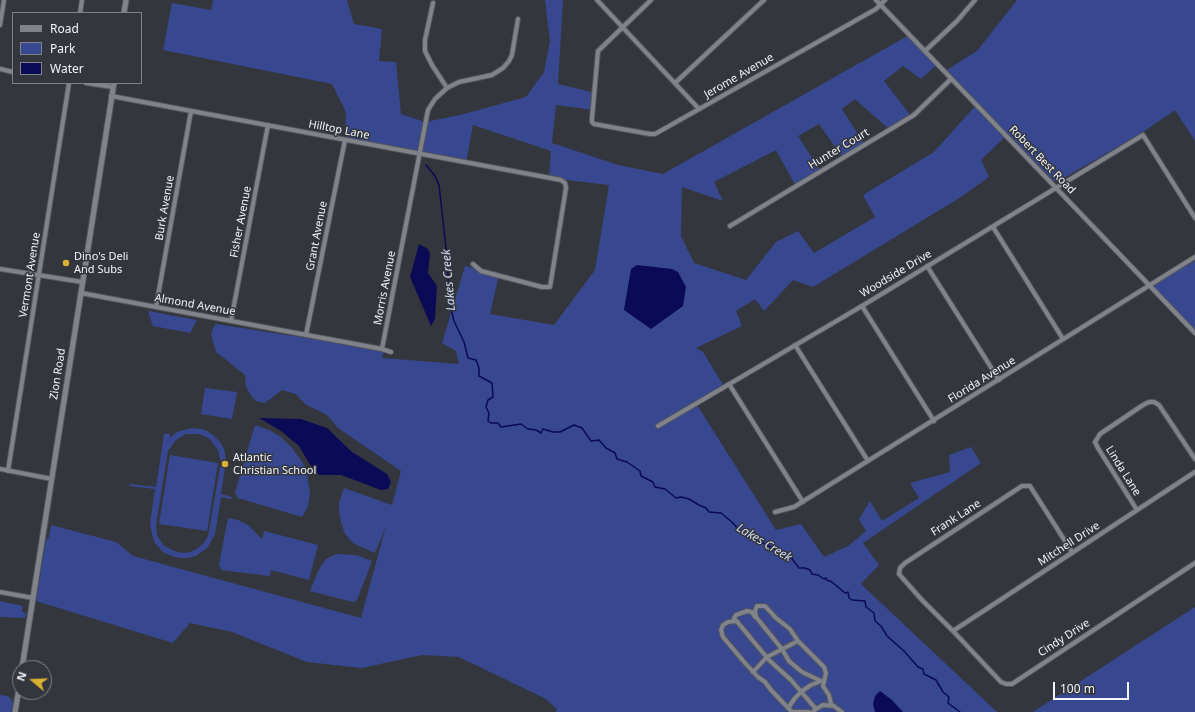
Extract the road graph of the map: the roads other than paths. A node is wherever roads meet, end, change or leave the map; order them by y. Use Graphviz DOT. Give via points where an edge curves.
graph roads {
  1 [pos="4,0"];
  2 [pos="82,0"];
  3 [pos="126,0"];
  4 [pos="597,0"];
  5 [pos="651,0"];
  6 [pos="764,0"];
  7 [pos="876,0"];
  8 [pos="885,0"];
  9 [pos="975,0"];
  10 [pos="434,3"];
  11 [pos="880,5"];
  12 [pos="80,12"];
  13 [pos="124,12"];
  14 [pos="518,19"];
  15 [pos="0,25"];
  16 [pos="622,27"];
  17 [pos="925,51"];
  18 [pos="0,69"];
  19 [pos="12,72"];
  20 [pos="951,79"];
  21 [pos="69,84"];
  22 [pos="100,84"];
  23 [pos="675,84"];
  24 [pos="113,85"];
  25 [pos="447,88"];
  26 [pos="111,96"];
  27 [pos="699,109"];
  28 [pos="192,111"];
  29 [pos="268,125"];
  30 [pos="345,140"];
  31 [pos="419,154"];
  32 [pos="1056,188"];
  33 [pos="1195,218"];
  34 [pos="730,226"];
  35 [pos="993,227"];
  36 [pos="1195,257"];
  37 [pos="473,264"];
  38 [pos="927,266"];
  39 [pos="0,269"];
  40 [pos="38,275"];
  41 [pos="82,282"];
  42 [pos="1150,286"];
  43 [pos="81,293"];
  44 [pos="862,306"];
  45 [pos="156,307"];
  46 [pos="231,321"];
  47 [pos="1195,333"];
  48 [pos="306,335"];
  49 [pos="1063,340"];
  50 [pos="795,345"];
  51 [pos="382,349"];
  52 [pos="391,352"];
  53 [pos="999,380"];
  54 [pos="729,384"];
  55 [pos="934,421"];
  56 [pos="658,426"];
  57 [pos="1195,459"];
  58 [pos="868,461"];
  59 [pos="0,469"];
  60 [pos="8,471"];
  61 [pos="1195,472"];
  62 [pos="52,479"];
  63 [pos="803,502"];
  64 [pos="1137,510"];
  65 [pos="775,512"];
  66 [pos="1072,552"];
  67 [pos="1195,563"];
  68 [pos="0,592"];
  69 [pos="33,598"];
  70 [pos="756,618"];
  71 [pos="736,621"];
  72 [pos="953,631"];
  73 [pos="798,641"];
  74 [pos="782,649"];
  75 [pos="767,657"];
  76 [pos="23,660"];
  77 [pos="753,672"];
  78 [pos="822,682"];
  79 [pos="802,691"];
  80 [pos="17,700"];
  81 [pos="834,706"];
  82 [pos="788,708"];
  83 [pos="815,710"];
  84 [pos="15,712"];
  85 [pos="793,712"];
  86 [pos="808,712"];
  87 [pos="842,712"];
  1 -- 15 [label="street"];
  2 -- 12 [label="street"];
  3 -- 13 [label="street"];
  4 -- 16 [label="street"];
  5 -- 16 [label="street"];
  6 -- 23 [label="street"];
  7 -- 11 [label="street, Robert Best Road"];
  8 -- 11 [label="street, Jerome Avenue"];
  9 -- 17 [label="street"];
  10 -- 25 [label="street" via="424,40 425,51"];
  11 -- 17 [label="street, Robert Best Road"];
  11 -- 27 [label="street, Jerome Avenue"];
  14 -- 25 [label="street" via="512,55 504,68 492,75 459,82"];
  16 -- 23 [label="street"];
  16 -- 27 [label="street, Jerome Avenue" via="597,53 593,123 653,135"];
  17 -- 20 [label="street, Robert Best Road"];
  18 -- 19 [label="street"];
  20 -- 32 [label="street, Robert Best Road"];
  20 -- 34 [label="street, Hunter Court" via="914,115"];
  21 -- 40 [label="street, Vermont Avenue"];
  22 -- 24 [label="street"];
  23 -- 27 [label="street"];
  24 -- 26 [label="street, Zion Road"];
  25 -- 31 [label="street, Morris Avenue" via="428,110"];
  26 -- 28 [label="street, Hilltop Lane"];
  26 -- 41 [label="street, Zion Road"];
  28 -- 29 [label="street, Hilltop Lane"];
  28 -- 45 [label="street, Burk Avenue"];
  29 -- 30 [label="street, Hilltop Lane"];
  29 -- 46 [label="street, Fisher Avenue"];
  30 -- 31 [label="street, Hilltop Lane"];
  30 -- 48 [label="street, Grant Avenue"];
  31 -- 37 [label="street, Hilltop Lane" via="564,182 566,188 550,286 542,287 481,271"];
  31 -- 51 [label="street, Morris Avenue"];
  32 -- 33 [label="street, Woodside Drive" via="1143,135"];
  32 -- 35 [label="street, Woodside Drive"];
  32 -- 42 [label="street, Robert Best Road"];
  35 -- 38 [label="street, Woodside Drive"];
  35 -- 49 [label="street"];
  36 -- 42 [label="street, Florida Avenue"];
  38 -- 44 [label="street, Woodside Drive"];
  38 -- 53 [label="street"];
  39 -- 40 [label="street"];
  40 -- 41 [label="street"];
  40 -- 60 [label="street, Vermont Avenue"];
  41 -- 43 [label="street, Zion Road"];
  42 -- 47 [label="street, Robert Best Road"];
  42 -- 49 [label="street, Florida Avenue"];
  43 -- 45 [label="street, Almond Avenue"];
  43 -- 62 [label="street, Zion Road"];
  44 -- 50 [label="street, Woodside Drive"];
  44 -- 55 [label="street"];
  45 -- 46 [label="street, Almond Avenue"];
  46 -- 48 [label="street, Almond Avenue"];
  48 -- 51 [label="street"];
  49 -- 53 [label="street, Florida Avenue"];
  50 -- 54 [label="street, Woodside Drive"];
  50 -- 58 [label="street"];
  51 -- 52 [label="street"];
  53 -- 55 [label="street, Florida Avenue"];
  54 -- 56 [label="street, Woodside Drive"];
  54 -- 63 [label="street"];
  55 -- 58 [label="street, Florida Avenue"];
  57 -- 64 [label="street, Linda Lane" via="1159,405 1154,402 1143,405 1100,434 1095,442"];
  58 -- 63 [label="street, Florida Avenue"];
  59 -- 60 [label="street"];
  60 -- 62 [label="street"];
  61 -- 64 [label="street, Mitchell Drive"];
  62 -- 69 [label="street, Zion Road"];
  63 -- 65 [label="street, Florida Avenue"];
  64 -- 66 [label="street, Mitchell Drive"];
  66 -- 72 [label="street, Mitchell Drive"];
  66 -- 72 [label="street, Frank Lane" via="1030,486 1022,486 904,563 899,571 902,579"];
  67 -- 72 [label="street, Cindy Drive" via="1012,684 1001,682"];
  68 -- 69 [label="street"];
  69 -- 76 [label="street, Zion Road"];
  70 -- 71 [label="street" via="752,612 747,611 735,615"];
  70 -- 73 [label="street" via="757,607 764,606 790,629"];
  70 -- 74 [label="street"];
  71 -- 75 [label="street"];
  71 -- 77 [label="street" via="724,624 721,633"];
  73 -- 74 [label="street"];
  73 -- 78 [label="street" via="825,669"];
  74 -- 75 [label="street"];
  74 -- 78 [label="street" via="792,664"];
  75 -- 77 [label="street"];
  75 -- 79 [label="street"];
  77 -- 82 [label="street"];
  78 -- 79 [label="street"];
  78 -- 81 [label="street"];
  79 -- 82 [label="street"];
  79 -- 83 [label="street"];
  80 -- 84 [label="street"];
  81 -- 83 [label="street" via="823,706"];
  81 -- 87 [label="street"];
  82 -- 85 [label="street"];
  85 -- 86 [label="street"];
}
